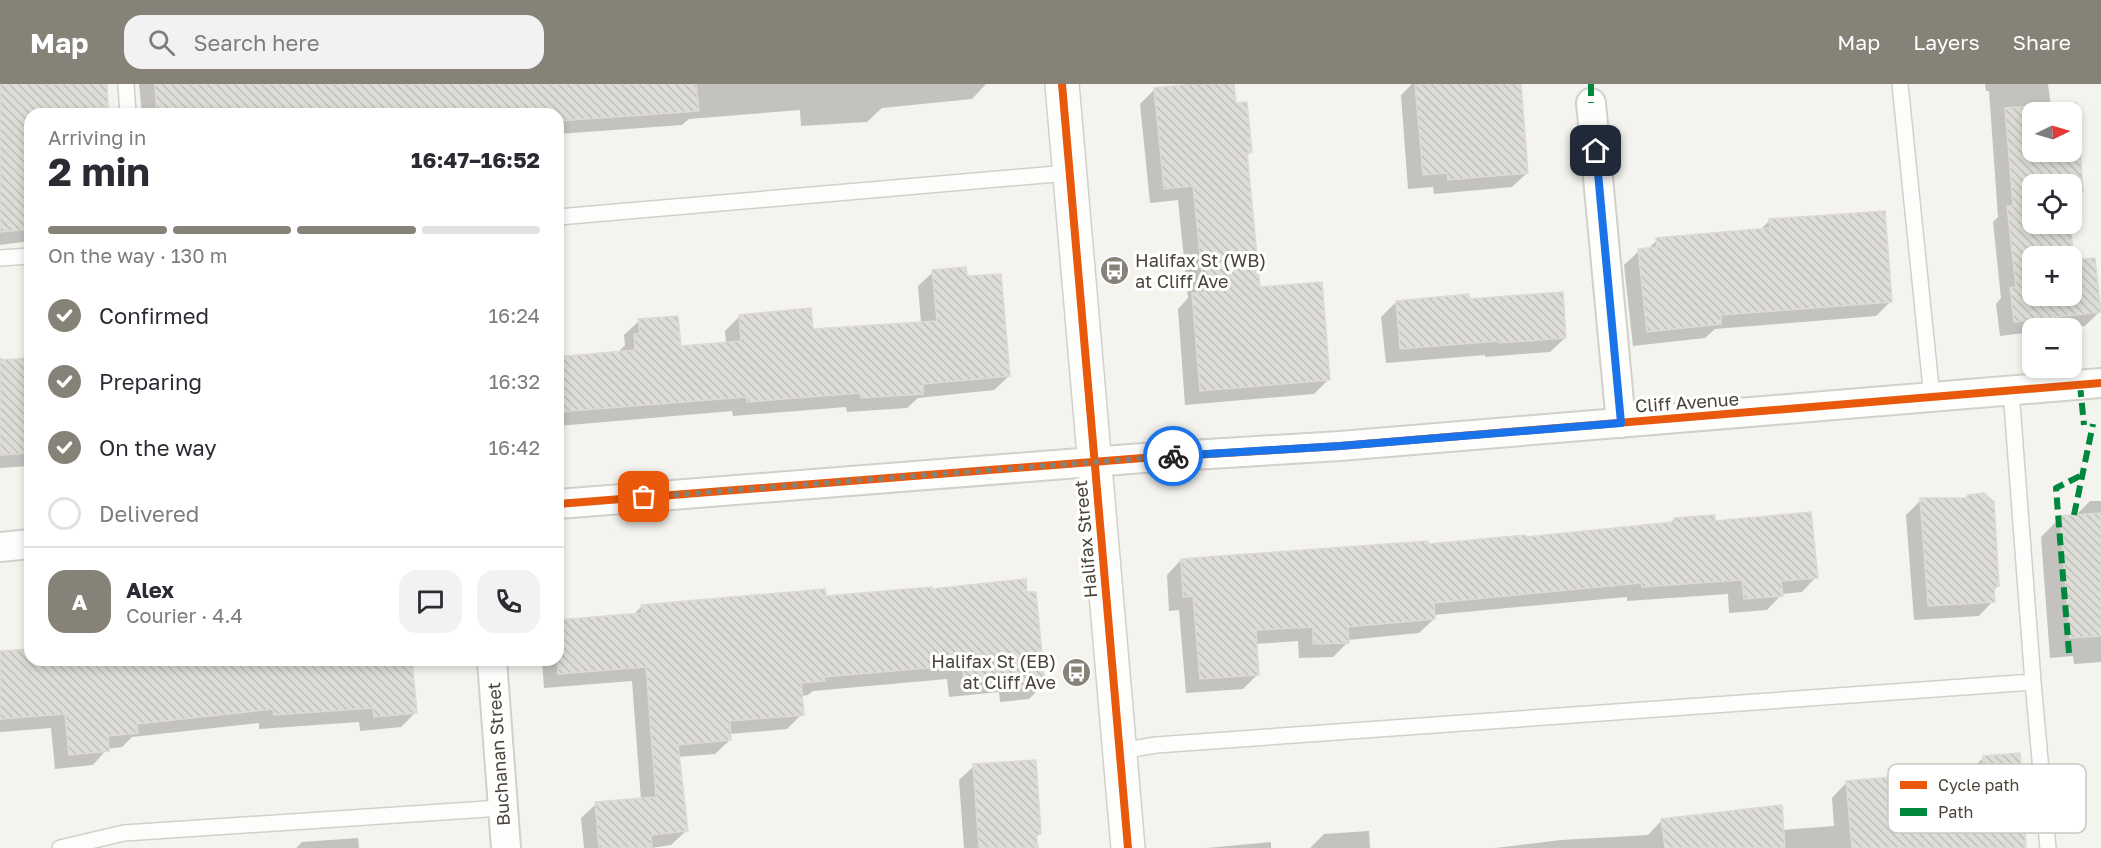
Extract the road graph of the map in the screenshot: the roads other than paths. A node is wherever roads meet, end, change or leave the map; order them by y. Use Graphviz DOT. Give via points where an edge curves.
graph roads {
  1 [pos="126,84"];
  2 [pos="1062,84"];
  3 [pos="1900,84"];
  4 [pos="1591,103"];
  5 [pos="128,108"];
  6 [pos="1068,173"];
  7 [pos="564,216"];
  8 [pos="24,256"];
  9 [pos="0,258"];
  10 [pos="2101,383"];
  11 [pos="2011,391"];
  12 [pos="1932,398"];
  13 [pos="1621,423"];
  14 [pos="1094,462"];
  15 [pos="564,504"];
  16 [pos="24,544"];
  17 [pos="0,546"];
  18 [pos="492,666"];
  19 [pos="2032,682"];
  20 [pos="1120,751"];
  21 [pos="2040,764"];
  22 [pos="502,808"];
  23 [pos="2047,833"];
  24 [pos="60,848"];
  25 [pos="506,848"];
  26 [pos="1128,848"];
  27 [pos="2048,848"];
  1 -- 5 [label="lane"];
  2 -- 6 [label="street, Halifax Street"];
  3 -- 12 [label="lane"];
  4 -- 13 [label="street"];
  6 -- 7 [label="lane"];
  6 -- 14 [label="street, Halifax Street"];
  8 -- 9 [label="lane"];
  10 -- 11 [label="street, Cliff Avenue"];
  11 -- 12 [label="street, Cliff Avenue"];
  11 -- 19 [label="lane"];
  12 -- 13 [label="street, Cliff Avenue"];
  13 -- 14 [label="street, Cliff Avenue"];
  14 -- 15 [label="street, Cliff Avenue"];
  14 -- 20 [label="street, Halifax Street"];
  16 -- 17 [label="street"];
  18 -- 22 [label="street, Buchanan Street"];
  19 -- 20 [label="lane" via="1156,745"];
  19 -- 21 [label="lane"];
  20 -- 26 [label="street, Halifax Street"];
  22 -- 24 [label="lane" via="124,833"];
  22 -- 25 [label="street, Buchanan Street"];
  23 -- 27 [label="lane"];
}
